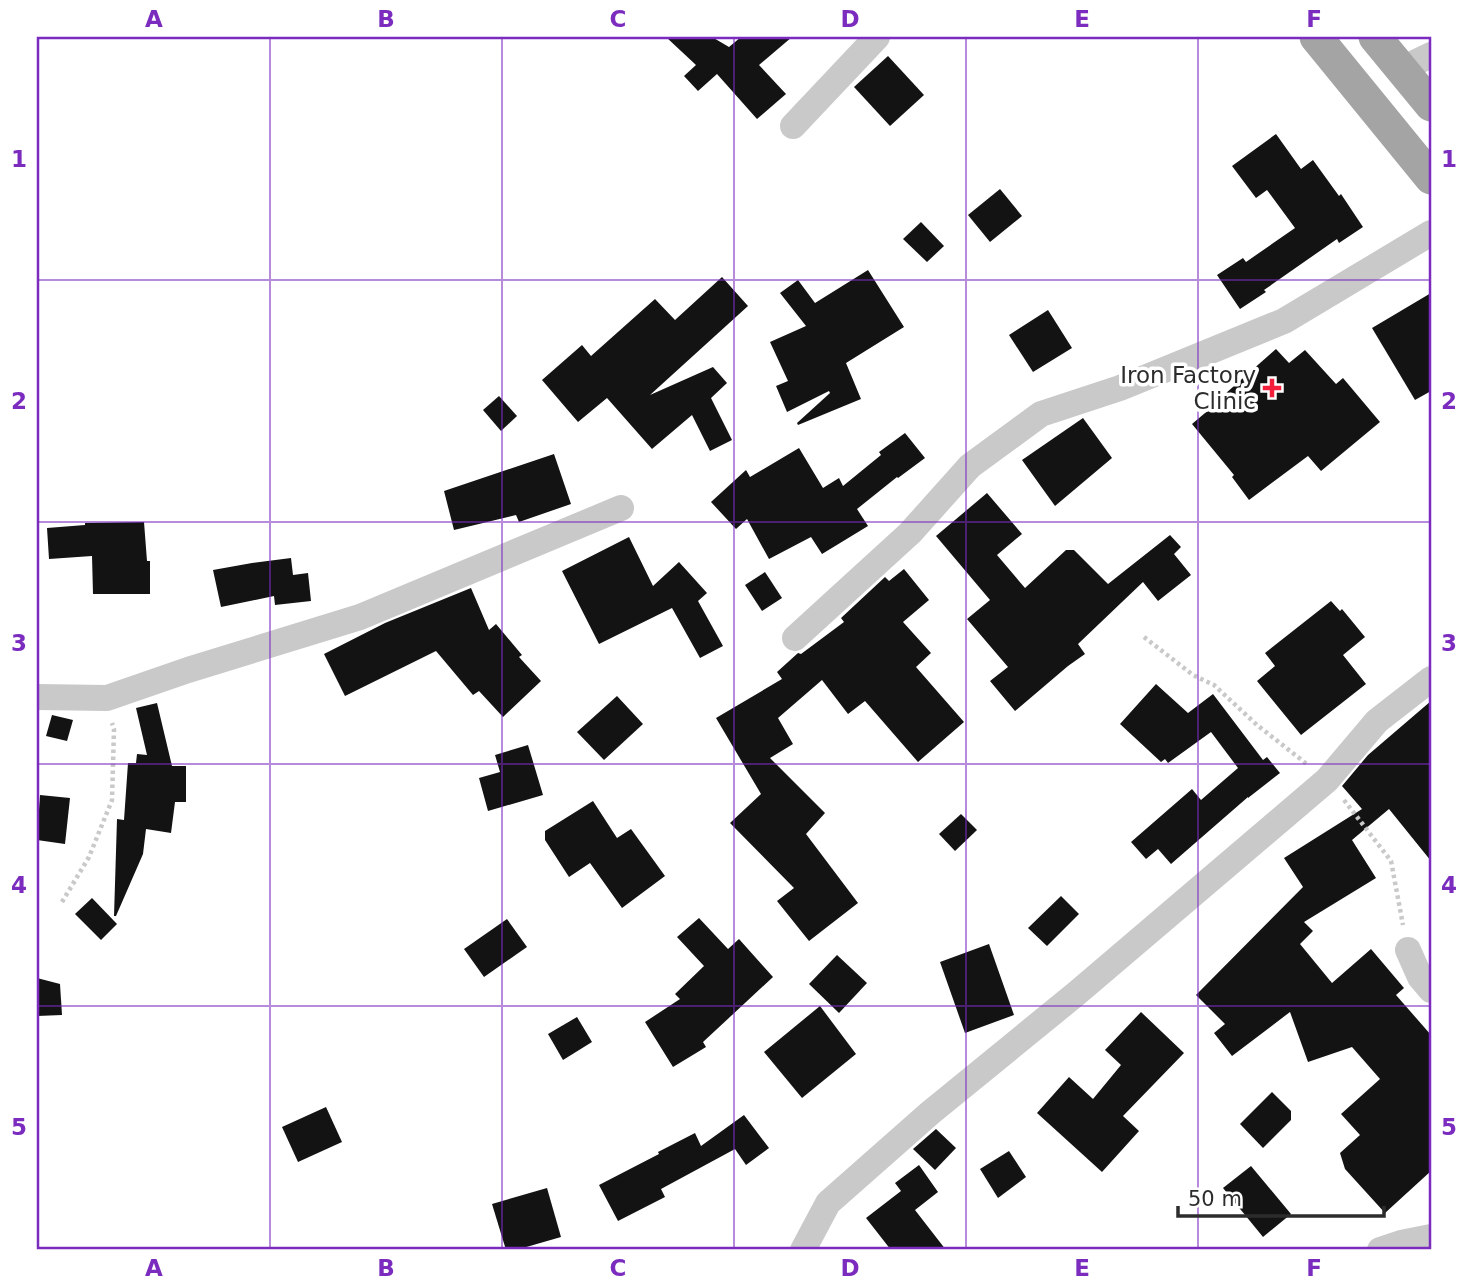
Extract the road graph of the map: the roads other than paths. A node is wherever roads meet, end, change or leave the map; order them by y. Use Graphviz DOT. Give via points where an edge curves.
graph roads {
  1 [pos="877,37"];
  2 [pos="1316,37"];
  3 [pos="1375,37"];
  4 [pos="1431,55"];
  5 [pos="1402,69"];
  6 [pos="1431,105"];
  7 [pos="793,127"];
  8 [pos="1431,178"];
  9 [pos="1431,233"];
  10 [pos="621,508"];
  11 [pos="795,638"];
  12 [pos="1431,679"];
  13 [pos="37,697"];
  14 [pos="1408,950"];
  15 [pos="1431,990"];
  16 [pos="1431,1237"];
  17 [pos="1431,1244"];
  18 [pos="803,1250"];
  19 [pos="1380,1250"];
  20 [pos="1428,1250"];
  1 -- 7 [label="street"];
  2 -- 8 [label="main road"];
  3 -- 5 [label="main road"];
  4 -- 5 [label="street"];
  5 -- 6 [label="main road"];
  9 -- 11 [label="street" via="1284,321 1120,388 1041,414 970,466 910,533"];
  10 -- 13 [label="street" via="360,617 107,698"];
  12 -- 18 [label="street" via="1377,721 1327,780 828,1203"];
  14 -- 15 [label="street"];
  16 -- 19 [label="street"];
  17 -- 20 [label="street"];
}
